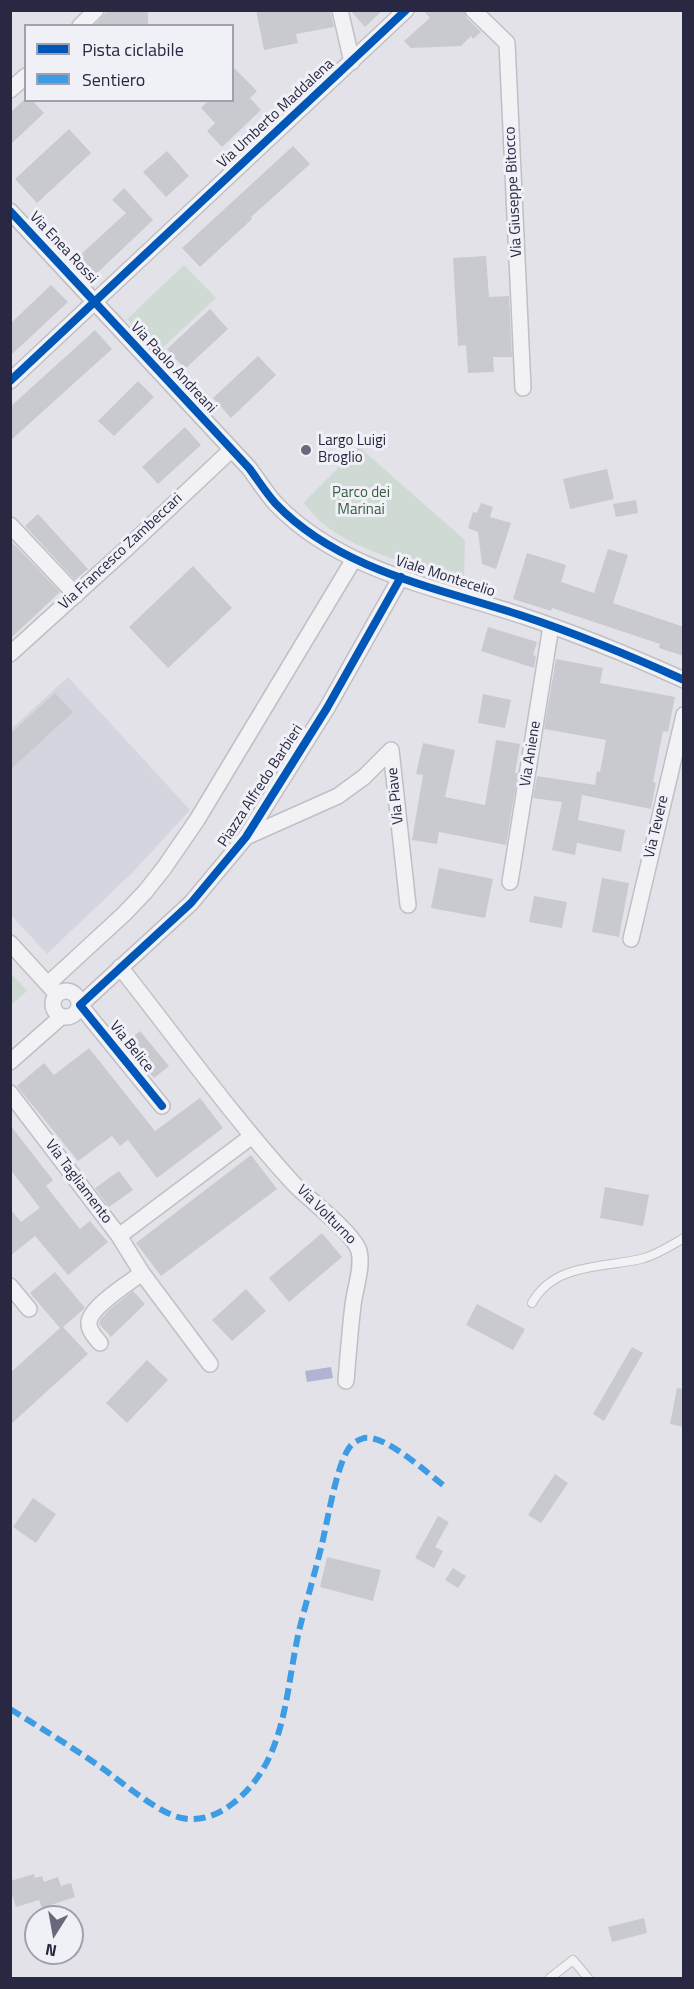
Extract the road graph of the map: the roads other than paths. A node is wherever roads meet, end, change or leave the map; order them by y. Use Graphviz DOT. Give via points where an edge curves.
graph roads {
  1 [pos="96,10"];
  2 [pos="340,10"];
  3 [pos="406,10"];
  4 [pos="473,10"];
  5 [pos="82,24"];
  6 [pos="352,62"];
  7 [pos="24,78"];
  8 [pos="10,90"];
  9 [pos="10,211"];
  10 [pos="95,303"];
  11 [pos="10,381"];
  12 [pos="523,388"];
  13 [pos="231,450"];
  14 [pos="10,525"];
  15 [pos="354,559"];
  16 [pos="401,577"];
  17 [pos="76,595"];
  18 [pos="551,626"];
  19 [pos="10,654"];
  20 [pos="684,680"];
  21 [pos="684,715"];
  22 [pos="246,837"];
  23 [pos="510,882"];
  24 [pos="408,905"];
  25 [pos="631,939"];
  26 [pos="10,943"];
  27 [pos="120,966"];
  28 [pos="52,989"];
  29 [pos="80,1005"];
  30 [pos="61,1017"];
  31 [pos="10,1062"];
  32 [pos="10,1093"];
  33 [pos="162,1106"];
  34 [pos="252,1136"];
  35 [pos="119,1236"];
  36 [pos="684,1238"];
  37 [pos="142,1273"];
  38 [pos="10,1286"];
  39 [pos="532,1303"];
  40 [pos="29,1309"];
  41 [pos="100,1343"];
  42 [pos="210,1364"];
  43 [pos="346,1382"];
  44 [pos="550,1978"];
  45 [pos="588,1978"];
  1 -- 5 [label="street"];
  2 -- 6 [label="street"];
  3 -- 6 [label="street, Via Umberto Maddalena"];
  4 -- 12 [label="street, Via Giuseppe Bitocco" via="507,43"];
  6 -- 10 [label="street, Via Umberto Maddalena"];
  7 -- 8 [label="street"];
  9 -- 10 [label="street, Via Enea Rossi"];
  10 -- 11 [label="street, Via Umberto Maddalena"];
  10 -- 13 [label="street, Via Paolo Andreani"];
  13 -- 15 [label="street, Viale Montecelio" via="286,514"];
  13 -- 17 [label="street, Via Francesco Zambeccari"];
  14 -- 17 [label="street"];
  15 -- 16 [label="street, Viale Montecelio"];
  15 -- 28 [label="street" via="164,868"];
  16 -- 18 [label="street, Viale Montecelio"];
  16 -- 22 [label="street, Piazza Alfredo Barbieri" via="327,708"];
  17 -- 19 [label="street, Via Francesco Zambeccari"];
  18 -- 20 [label="street, Viale Montecelio"];
  18 -- 23 [label="street, Via Aniene"];
  21 -- 25 [label="street, Via Tevere"];
  22 -- 24 [label="street, Via Piave" via="338,796 391,750"];
  22 -- 27 [label="street, Piazza Alfredo Barbieri" via="191,903"];
  26 -- 28 [label="street"];
  27 -- 29 [label="street, Piazza Alfredo Barbieri"];
  27 -- 34 [label="street, Via Volturno"];
  28 -- 29 [label="street" via="72,992"];
  28 -- 30 [label="street" via="53,1006"];
  29 -- 30 [label="street" via="76,1014"];
  29 -- 33 [label="street, Via Belice"];
  30 -- 31 [label="street"];
  32 -- 35 [label="street, Via Tagliamento"];
  34 -- 35 [label="street"];
  34 -- 43 [label="street, Via Volturno" via="359,1249"];
  35 -- 37 [label="street, Via Tagliamento"];
  36 -- 39 [label="lane" via="643,1258 561,1275 544,1286"];
  37 -- 41 [label="street" via="91,1315 90,1329"];
  37 -- 42 [label="street, Via Tagliamento"];
  38 -- 40 [label="street"];
  44 -- 45 [label="lane" via="573,1960"];
}
